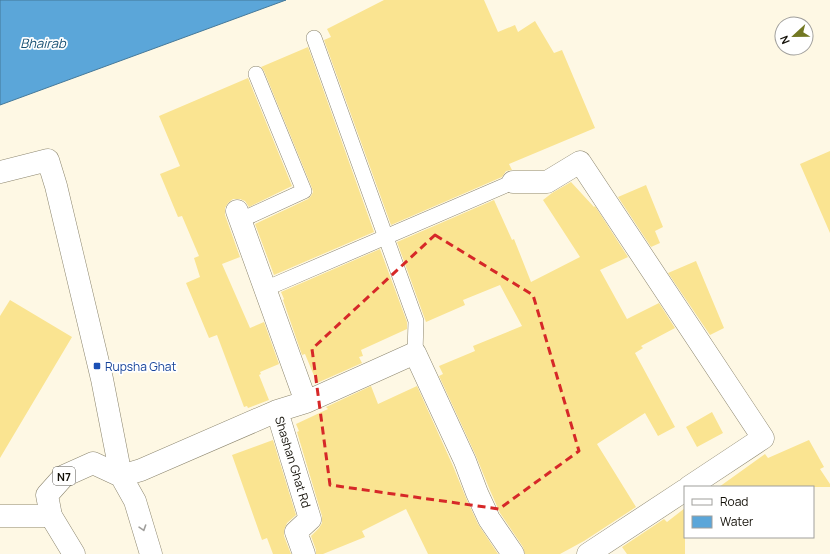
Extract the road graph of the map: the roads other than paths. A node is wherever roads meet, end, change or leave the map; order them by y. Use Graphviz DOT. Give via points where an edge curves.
graph roads {
  1 [pos="314,38"];
  2 [pos="256,74"];
  3 [pos="0,172"];
  4 [pos="513,182"];
  5 [pos="239,216"];
  6 [pos="386,237"];
  7 [pos="266,290"];
  8 [pos="415,353"];
  9 [pos="306,402"];
  10 [pos="278,411"];
  11 [pos="121,476"];
  12 [pos="692,486"];
  13 [pos="684,491"];
  14 [pos="0,516"];
  15 [pos="51,516"];
  16 [pos="74,554"];
  17 [pos="151,554"];
  18 [pos="304,554"];
  19 [pos="513,554"];
  20 [pos="588,554"];
  1 -- 6 [label="lane"];
  2 -- 5 [label="lane" via="304,191"];
  3 -- 11 [label="main road" via="48,160 102,379"];
  4 -- 6 [label="lane"];
  4 -- 12 [label="main road" via="547,182 580,162 764,438"];
  5 -- 7 [label="main road"];
  6 -- 7 [label="lane"];
  6 -- 8 [label="lane" via="416,321"];
  7 -- 9 [label="main road"];
  8 -- 9 [label="main road"];
  8 -- 19 [label="main road" via="489,518"];
  9 -- 10 [label="main road"];
  10 -- 11 [label="main road" via="141,470"];
  10 -- 18 [label="main road, Shashan Ghat Rd" via="310,519 296,532"];
  11 -- 15 [label="main road, N7" via="93,463 64,476 47,495"];
  11 -- 17 [label="main road, one-way" via="135,501"];
  13 -- 20 [label="main road"];
  14 -- 15 [label="main road"];
  15 -- 16 [label="main road, N7"];
}
